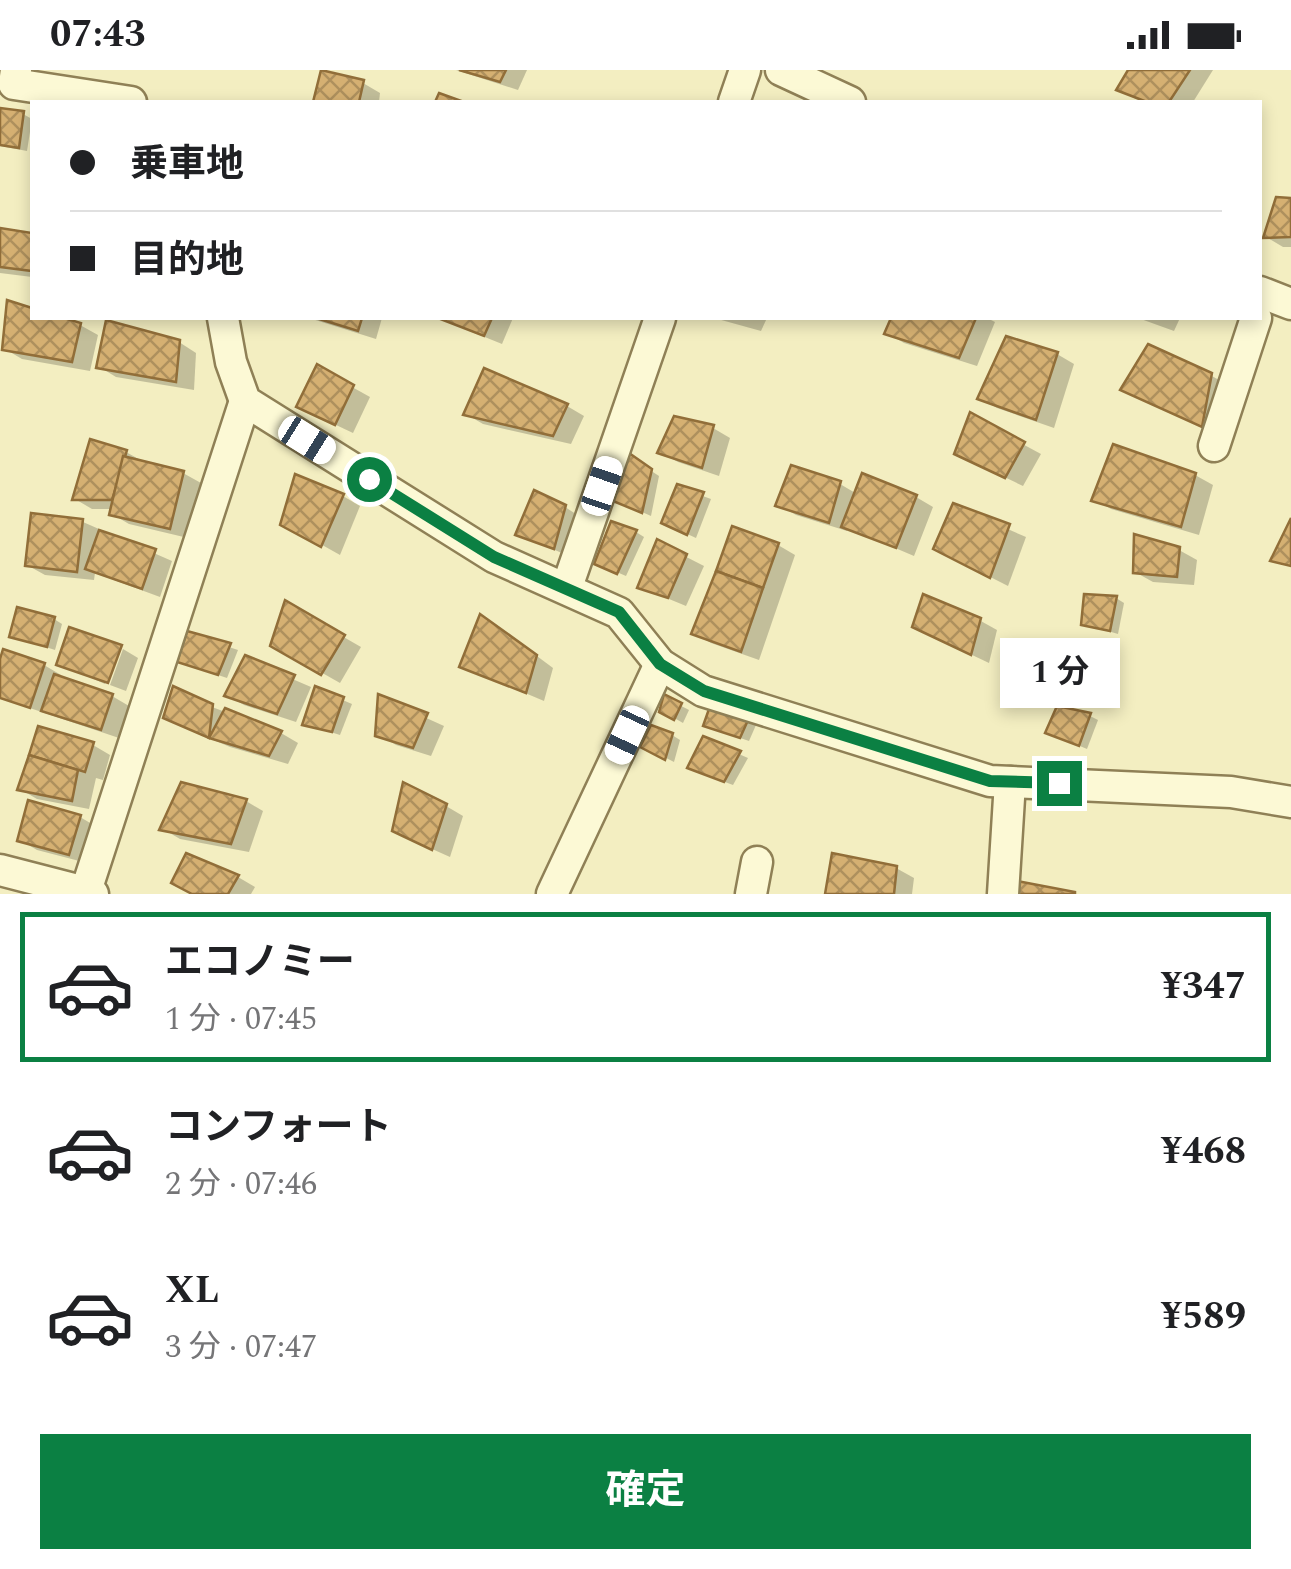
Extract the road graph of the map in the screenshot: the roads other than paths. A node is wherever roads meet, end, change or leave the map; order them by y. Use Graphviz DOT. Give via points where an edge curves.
graph roads {
  1 [pos="746,70"];
  2 [pos="780,70"];
  3 [pos="10,79"];
  4 [pos="120,100"];
  5 [pos="735,100"];
  6 [pos="846,100"];
  7 [pos="224,320"];
  8 [pos="659,320"];
  9 [pos="1260,320"];
  10 [pos="245,401"];
  11 [pos="1214,446"];
  12 [pos="567,587"];
  13 [pos="660,664"];
  14 [pos="1010,782"];
  15 [pos="1291,802"];
  16 [pos="757,862"];
  17 [pos="0,870"];
  18 [pos="88,893"];
  19 [pos="552,894"];
  20 [pos="751,894"];
  21 [pos="1003,894"];
  1 -- 5 [label="street"];
  2 -- 6 [label="street"];
  3 -- 4 [label="street"];
  7 -- 10 [label="street"];
  8 -- 12 [label="street"];
  9 -- 11 [label="street"];
  10 -- 12 [label="street" via="494,557"];
  10 -- 18 [label="street"];
  12 -- 13 [label="street" via="619,612"];
  13 -- 14 [label="street" via="704,691"];
  13 -- 19 [label="street"];
  14 -- 15 [label="street" via="1230,792"];
  14 -- 21 [label="street"];
  16 -- 20 [label="street"];
  17 -- 18 [label="street"];
}
